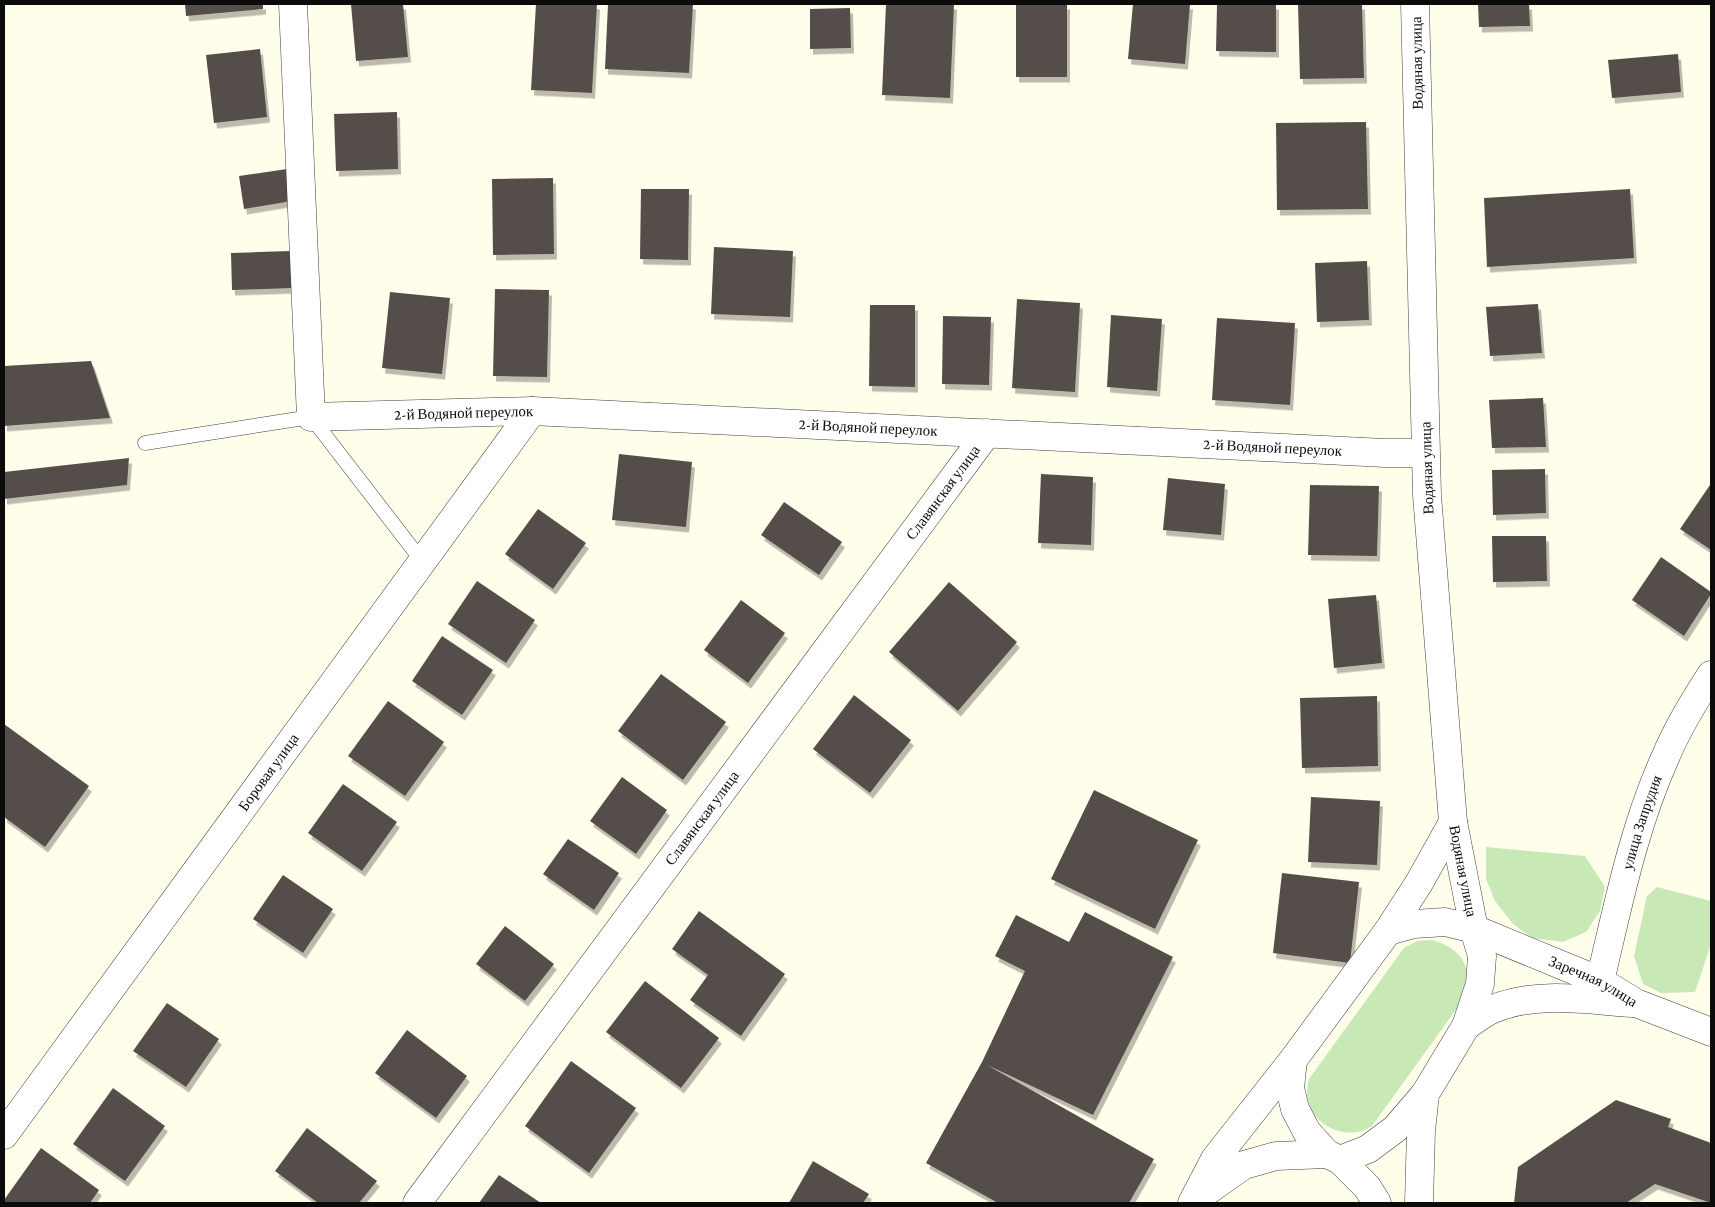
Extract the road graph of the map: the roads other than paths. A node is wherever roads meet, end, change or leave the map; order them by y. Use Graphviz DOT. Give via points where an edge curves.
graph roads {
  1 [pos="293,4"];
  2 [pos="1416,4"];
  3 [pos="532,411"];
  4 [pos="311,416"];
  5 [pos="987,433"];
  6 [pos="145,442"];
  7 [pos="1425,453"];
  8 [pos="422,561"];
  9 [pos="1711,675"];
  10 [pos="1453,822"];
  11 [pos="1474,929"];
  12 [pos="1388,931"];
  13 [pos="1600,981"];
  14 [pos="1636,1003"];
  15 [pos="1466,1026"];
  16 [pos="1711,1032"];
  17 [pos="1293,1060"];
  18 [pos="1424,1094"];
  19 [pos="4,1135"];
  20 [pos="1334,1157"];
  21 [pos="1192,1202"];
  22 [pos="416,1203"];
  23 [pos="1377,1203"];
  24 [pos="1419,1203"];
  1 -- 4 [label="street"];
  2 -- 7 [label="street, Водяная улица"];
  3 -- 4 [label="street, 2-й Водяной переулок"];
  3 -- 5 [label="street, 2-й Водяной переулок"];
  3 -- 8 [label="street, Боровая улица"];
  4 -- 6 [label="lane"];
  4 -- 8 [label="lane"];
  5 -- 7 [label="street, 2-й Водяной переулок"];
  5 -- 22 [label="street, Славянская улица"];
  7 -- 10 [label="street, Водяная улица"];
  8 -- 19 [label="street, Боровая улица"];
  9 -- 13 [label="street, улица Запрудня" via="1665,757 1646,807 1623,882"];
  10 -- 11 [label="street, Водяная улица"];
  10 -- 12 [label="street"];
  11 -- 12 [label="street, Заречная улица" via="1446,922 1414,924"];
  11 -- 13 [label="street, Заречная улица"];
  11 -- 15 [label="street, Водяная улица" via="1482,956 1480,984"];
  12 -- 17 [label="street"];
  13 -- 14 [label="street, Заречная улица"];
  14 -- 15 [label="street" via="1556,997 1523,1000 1492,1010"];
  14 -- 16 [label="street, Заречная улица"];
  15 -- 18 [label="street"];
  17 -- 20 [label="street" via="1290,1088 1295,1109 1307,1132"];
  17 -- 21 [label="street" via="1215,1159"];
  18 -- 20 [label="street" via="1395,1130 1368,1149"];
  18 -- 24 [label="street"];
  20 -- 21 [label="street" via="1276,1156 1244,1165"];
  20 -- 23 [label="street" via="1367,1187"];
}
